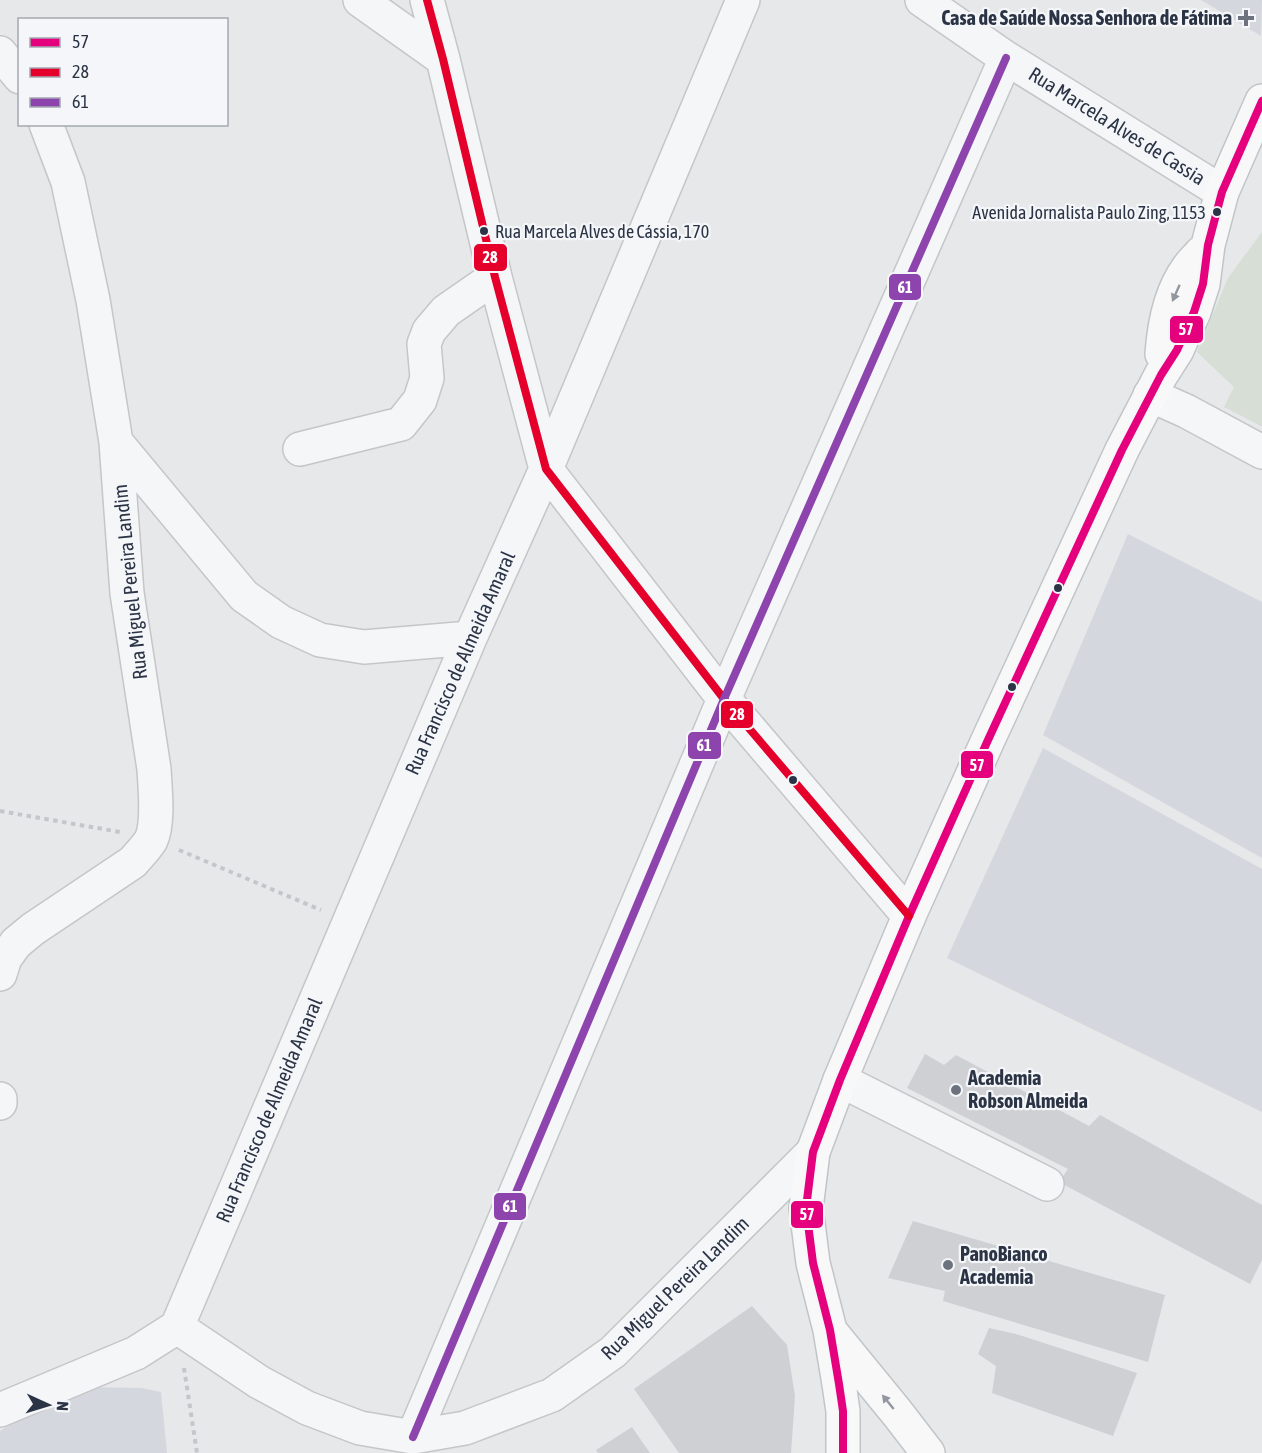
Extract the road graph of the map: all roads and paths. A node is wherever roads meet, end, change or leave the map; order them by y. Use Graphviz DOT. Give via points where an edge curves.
graph roads {
  1 [pos="360,0"];
  2 [pos="427,0"];
  3 [pos="743,0"];
  4 [pos="922,0"];
  5 [pos="0,53"];
  6 [pos="1006,58"];
  7 [pos="443,59"];
  8 [pos="18,75"];
  9 [pos="1262,101"];
  10 [pos="47,126"];
  11 [pos="1222,192"];
  12 [pos="495,277"];
  13 [pos="1156,385"];
  14 [pos="116,442"];
  15 [pos="300,449"];
  16 [pos="1262,452"];
  17 [pos="546,468"];
  18 [pos="470,638"];
  19 [pos="724,699"];
  20 [pos="909,916"];
  21 [pos="0,974"];
  22 [pos="840,1080"];
  23 [pos="813,1152"];
  24 [pos="1047,1184"];
  25 [pos="177,1327"];
  26 [pos="830,1330"];
  27 [pos="0,1410"];
  28 [pos="413,1437"];
  29 [pos="927,1452"];
  30 [pos="197,1453"];
  31 [pos="843,1453"];
  1 -- 7 [label="street"];
  2 -- 7 [label="street"];
  3 -- 17 [label="street, Rua Francisco de Almeida Amaral"];
  4 -- 6 [label="street, Rua Marcela Alves de Cassia"];
  5 -- 8 [label="street"];
  6 -- 11 [label="street, Rua Marcela Alves de Cassia"];
  6 -- 19 [label="street"];
  7 -- 12 [label="street"];
  9 -- 11 [label="main road"];
  10 -- 14 [label="street, Rua Miguel Pereira Landim" via="71,193"];
  11 -- 13 [label="main road" via="1208,245 1187,269 1173,297"];
  12 -- 15 [label="street" via="446,312 429,331 424,344 427,378 420,400 401,424"];
  12 -- 17 [label="street"];
  13 -- 16 [label="street" via="1186,411"];
  13 -- 20 [label="main road" via="1117,461"];
  14 -- 18 [label="street" via="244,596 281,622 320,640 364,647"];
  14 -- 21 [label="street, Rua Miguel Pereira Landim" via="127,593 154,769 155,825 152,838 133,862 16,943"];
  17 -- 18 [label="street, Rua Francisco de Almeida Amaral"];
  17 -- 19 [label="street"];
  18 -- 25 [label="street, Rua Francisco de Almeida Amaral"];
  19 -- 20 [label="street"];
  19 -- 28 [label="street"];
  20 -- 22 [label="main road"];
  22 -- 23 [label="main road"];
  22 -- 24 [label="street"];
  23 -- 26 [label="main road" via="806,1208 813,1263"];
  23 -- 28 [label="street, Rua Miguel Pereira Landim" via="613,1352 552,1395 465,1428"];
  25 -- 27 [label="street" via="136,1353"];
  25 -- 28 [label="street, Rua Miguel Pereira Landim" via="259,1382 308,1408 360,1428"];
  25 -- 30 [label="path"];
  29 -- 26 [label="main road, one-way"];
  26 -- 31 [label="main road" via="843,1411"];
}
